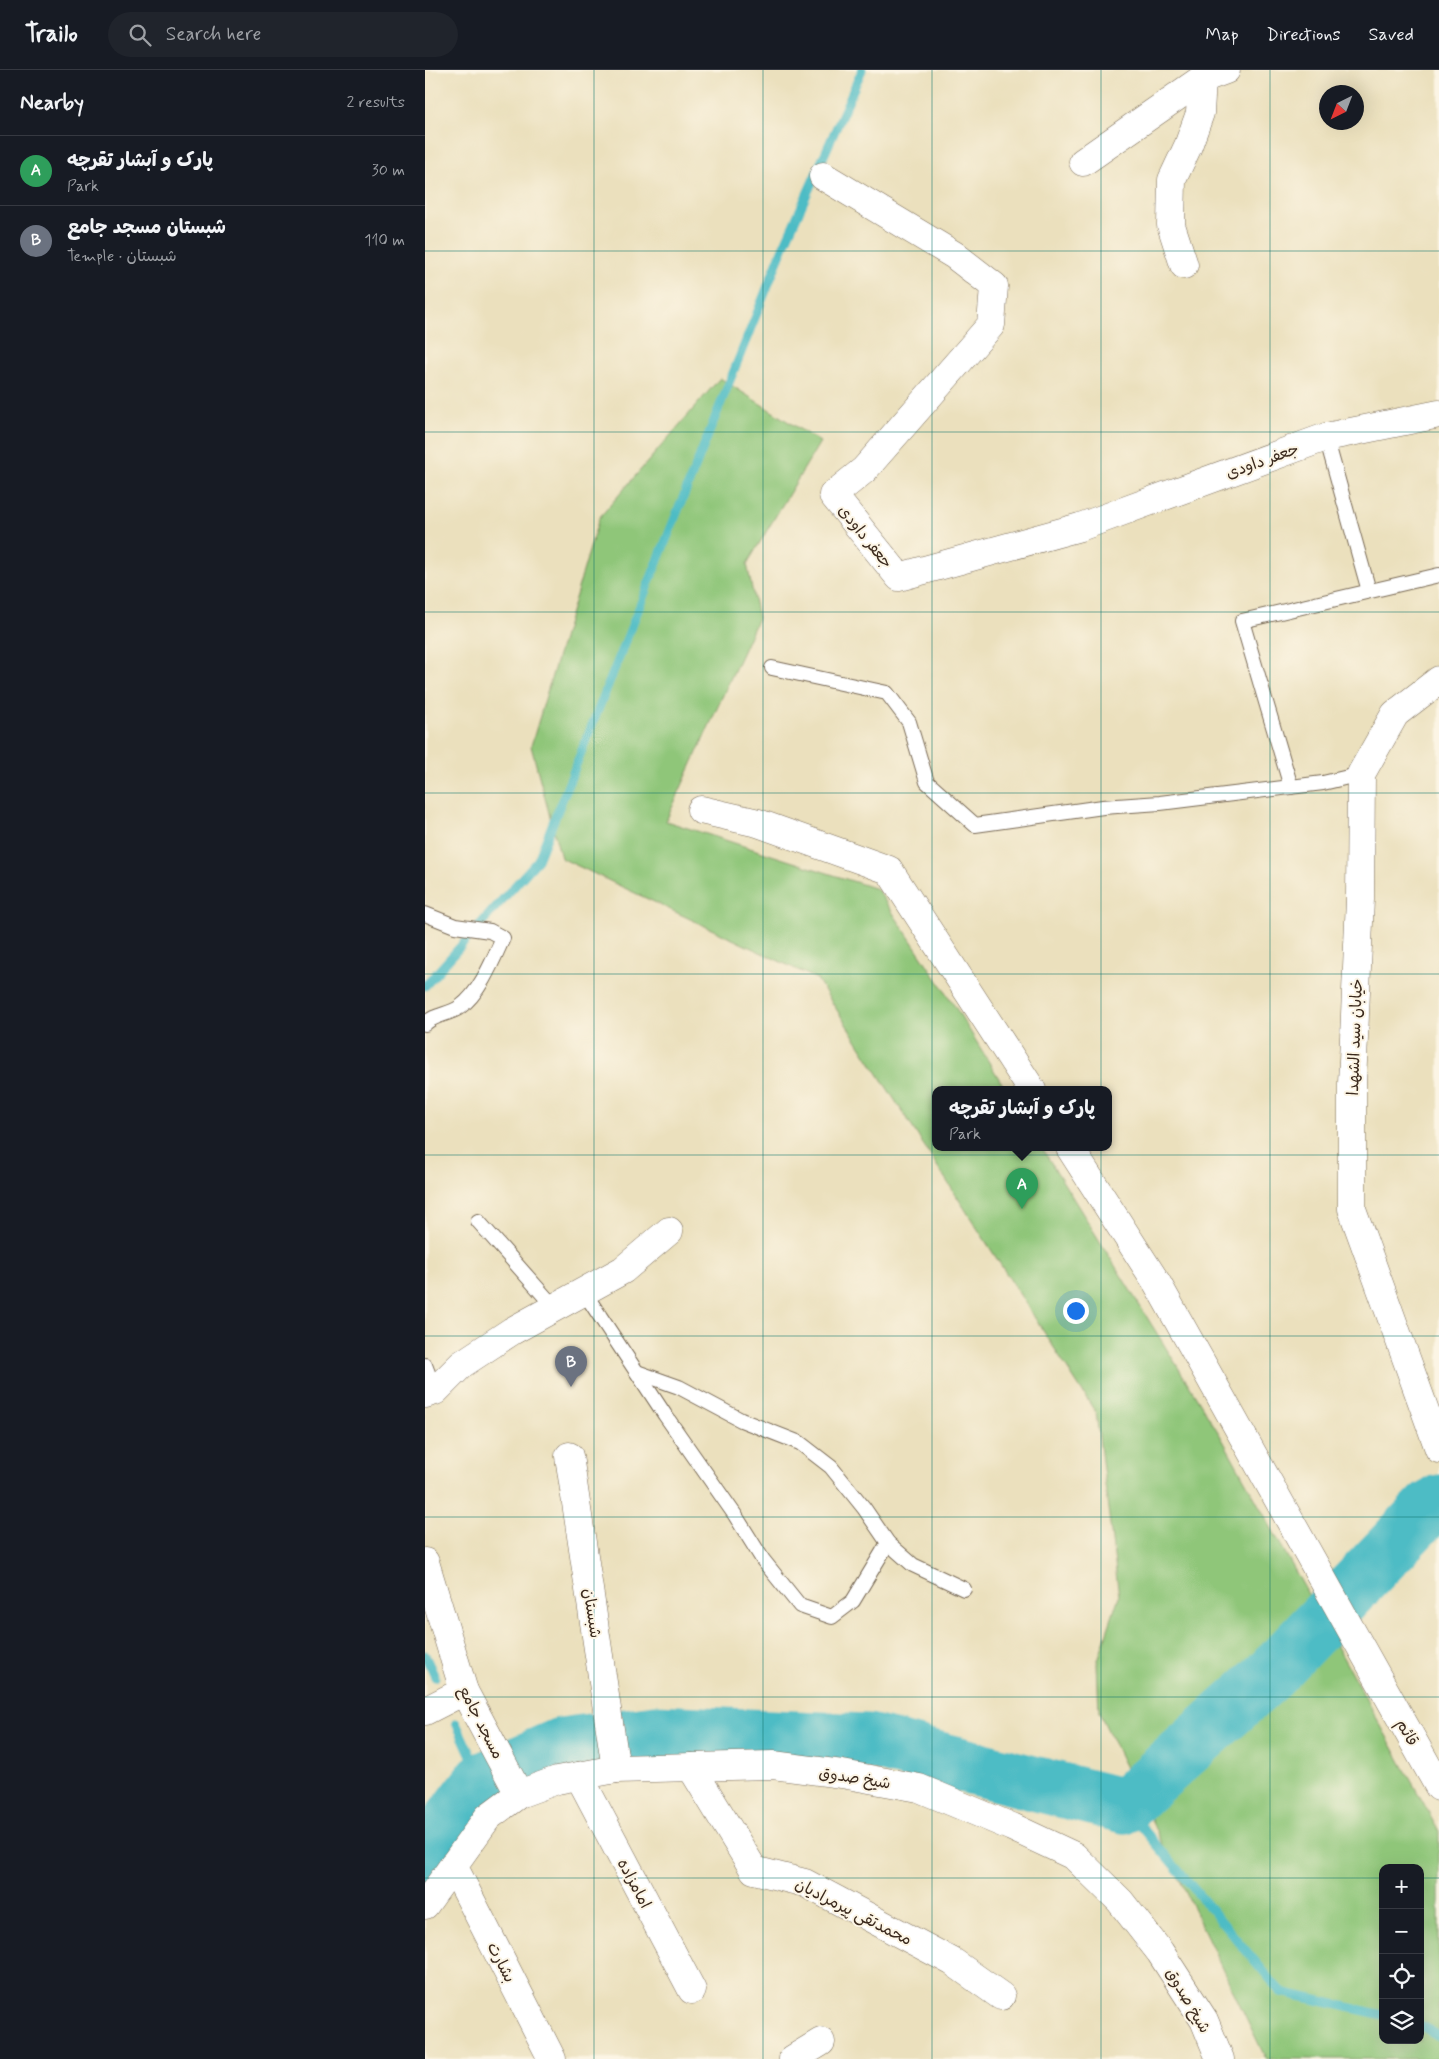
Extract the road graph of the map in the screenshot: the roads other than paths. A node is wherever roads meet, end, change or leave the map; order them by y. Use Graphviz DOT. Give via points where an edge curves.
graph roads {
  1 [pos="1214,74"];
  2 [pos="1083,162"];
  3 [pos="823,176"];
  4 [pos="1184,265"];
  5 [pos="1439,414"];
  6 [pos="1326,437"];
  7 [pos="1439,575"];
  8 [pos="1369,591"];
  9 [pos="772,668"];
  10 [pos="1439,680"];
  11 [pos="1361,774"];
  12 [pos="1291,787"];
  13 [pos="701,810"];
  14 [pos="425,914"];
  15 [pos="425,1024"];
  16 [pos="1029,1086"];
  17 [pos="1072,1151"];
  18 [pos="478,1221"];
  19 [pos="669,1231"];
  20 [pos="585,1292"];
  21 [pos="555,1308"];
  22 [pos="425,1365"];
  23 [pos="637,1372"];
  24 [pos="430,1393"];
  25 [pos="1439,1449"];
  26 [pos="569,1456"];
  27 [pos="888,1543"];
  28 [pos="425,1562"];
  29 [pos="964,1589"];
  30 [pos="465,1692"];
  31 [pos="425,1711"];
  32 [pos="691,1767"];
  33 [pos="616,1769"];
  34 [pos="579,1776"];
  35 [pos="1439,1787"];
  36 [pos="519,1793"];
  37 [pos="453,1865"];
  38 [pos="425,1904"];
  39 [pos="692,1990"];
  40 [pos="1001,1996"];
  41 [pos="821,2042"];
  42 [pos="552,2059"];
  43 [pos="793,2059"];
  44 [pos="1219,2059"];
  1 -- 2 [label="street"];
  1 -- 4 [label="street" via="1172,180 1171,225"];
  3 -- 6 [label="street, جعفر داودی" via="954,255 994,286 991,325 864,470 833,495 899,577 1080,527"];
  5 -- 6 [label="street, جعفر داودی"];
  6 -- 8 [label="lane"];
  7 -- 8 [label="lane"];
  8 -- 12 [label="lane" via="1242,621"];
  9 -- 12 [label="lane" via="887,693 909,722 927,782 975,825 1103,807"];
  10 -- 11 [label="street, خیابان سید الشهدا" via="1395,714"];
  11 -- 12 [label="lane"];
  11 -- 25 [label="street, خیابان سید الشهدا" via="1360,899 1352,1084 1352,1209"];
  13 -- 16 [label="street" via="758,823 889,870"];
  14 -- 15 [label="lane" via="455,926 490,931 503,938 481,983 460,1007"];
  17 -- 35 [label="street, قائم" via="1157,1283"];
  18 -- 21 [label="lane"];
  19 -- 20 [label="street" via="623,1270"];
  20 -- 21 [label="street"];
  20 -- 23 [label="lane"];
  21 -- 24 [label="street" via="462,1364"];
  22 -- 24 [label="lane"];
  23 -- 27 [label="lane" via="679,1386 741,1420 800,1444 831,1467 865,1508"];
  23 -- 27 [label="lane" via="763,1560 800,1606 832,1617 853,1601"];
  26 -- 33 [label="street, شبستان"];
  27 -- 29 [label="lane" via="913,1566"];
  28 -- 30 [label="street, مسجد جامع"];
  30 -- 31 [label="street"];
  30 -- 36 [label="street, مسجد جامع"];
  32 -- 33 [label="street, شیخ صدوق"];
  32 -- 40 [label="street, محمدتقی پیرمرادیان" via="754,1870 805,1883 953,1962"];
  32 -- 44 [label="street, شیخ صدوق" via="773,1765 919,1788 1074,1856 1120,1901 1160,1952 1204,2020"];
  33 -- 34 [label="street, شیخ صدوق"];
  34 -- 36 [label="street, شیخ صدوق"];
  34 -- 39 [label="street, امامزاده"];
  36 -- 37 [label="street, شیخ صدوق" via="488,1818"];
  37 -- 38 [label="street, شیخ صدوق"];
  37 -- 42 [label="street, بشارت"];
  41 -- 43 [label="street"];
}
